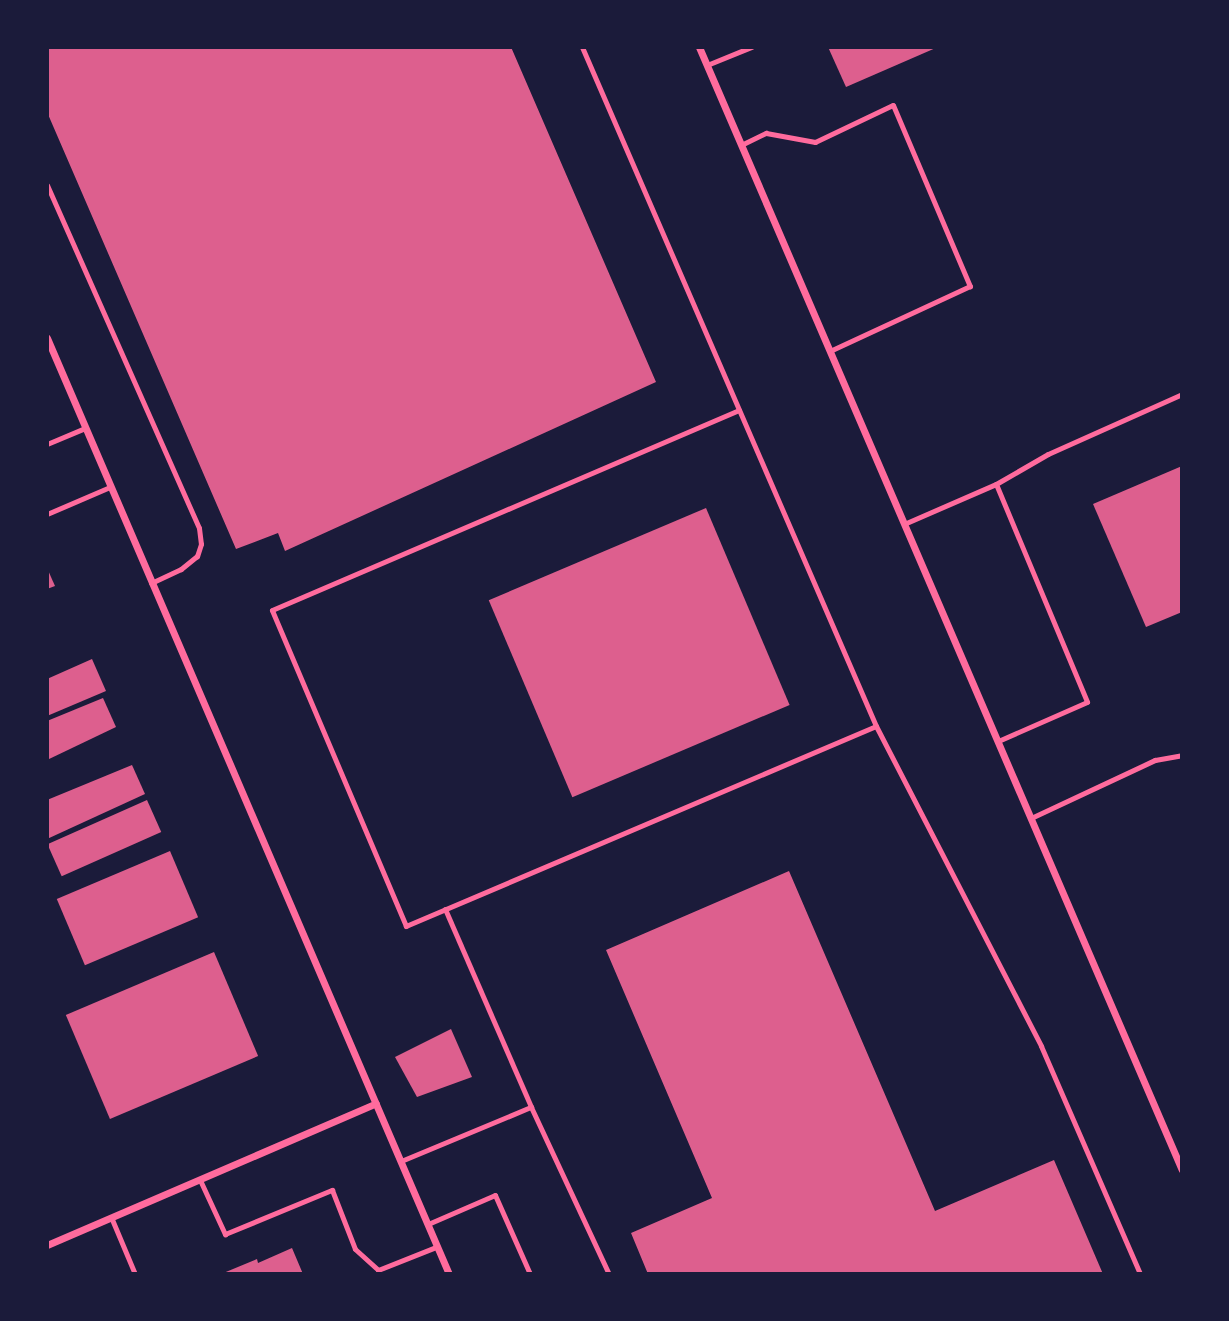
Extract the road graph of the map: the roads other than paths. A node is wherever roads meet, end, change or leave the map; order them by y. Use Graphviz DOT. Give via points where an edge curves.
graph roads {
  1 [pos="582,47"];
  2 [pos="699,47"];
  3 [pos="751,47"];
  4 [pos="707,65"];
  5 [pos="741,145"];
  6 [pos="47,185"];
  7 [pos="47,338"];
  8 [pos="830,351"];
  9 [pos="1182,394"];
  10 [pos="739,410"];
  11 [pos="85,428"];
  12 [pos="47,444"];
  13 [pos="996,484"];
  14 [pos="110,487"];
  15 [pos="47,514"];
  16 [pos="904,524"];
  17 [pos="151,583"];
  18 [pos="876,726"];
  19 [pos="998,741"];
  20 [pos="1182,755"];
  21 [pos="1031,818"];
  22 [pos="445,909"];
  23 [pos="376,1103"];
  24 [pos="531,1107"];
  25 [pos="401,1161"];
  26 [pos="1182,1170"];
  27 [pos="201,1180"];
  28 [pos="111,1217"];
  29 [pos="428,1224"];
  30 [pos="47,1245"];
  31 [pos="436,1247"];
  32 [pos="378,1272"];
  33 [pos="135,1274"];
  34 [pos="449,1274"];
  35 [pos="530,1274"];
  36 [pos="609,1274"];
  37 [pos="1140,1274"];
  1 -- 10 [label="lane"];
  2 -- 4 [label="street"];
  3 -- 4 [label="lane"];
  4 -- 5 [label="street"];
  5 -- 8 [label="street"];
  5 -- 8 [label="lane" via="766,133 815,142 893,105 970,286"];
  6 -- 17 [label="lane" via="199,528 197,556"];
  7 -- 11 [label="street"];
  8 -- 16 [label="street"];
  9 -- 13 [label="lane" via="1048,454"];
  10 -- 18 [label="lane"];
  10 -- 22 [label="lane" via="272,610 406,926"];
  11 -- 12 [label="lane"];
  11 -- 14 [label="street"];
  13 -- 16 [label="lane"];
  13 -- 19 [label="lane" via="1087,702"];
  14 -- 15 [label="lane"];
  14 -- 17 [label="street"];
  16 -- 19 [label="street"];
  17 -- 23 [label="street"];
  18 -- 22 [label="lane"];
  18 -- 37 [label="lane" via="1041,1046"];
  19 -- 21 [label="street"];
  20 -- 21 [label="lane" via="1154,760"];
  21 -- 26 [label="street"];
  22 -- 24 [label="lane"];
  23 -- 25 [label="street"];
  23 -- 27 [label="street"];
  24 -- 25 [label="lane"];
  24 -- 36 [label="lane"];
  25 -- 29 [label="street"];
  27 -- 28 [label="street"];
  27 -- 32 [label="lane" via="225,1234 332,1190 355,1249"];
  28 -- 30 [label="street"];
  28 -- 33 [label="lane"];
  29 -- 31 [label="street"];
  29 -- 35 [label="lane" via="495,1195"];
  31 -- 32 [label="lane"];
  31 -- 34 [label="street"];
}
